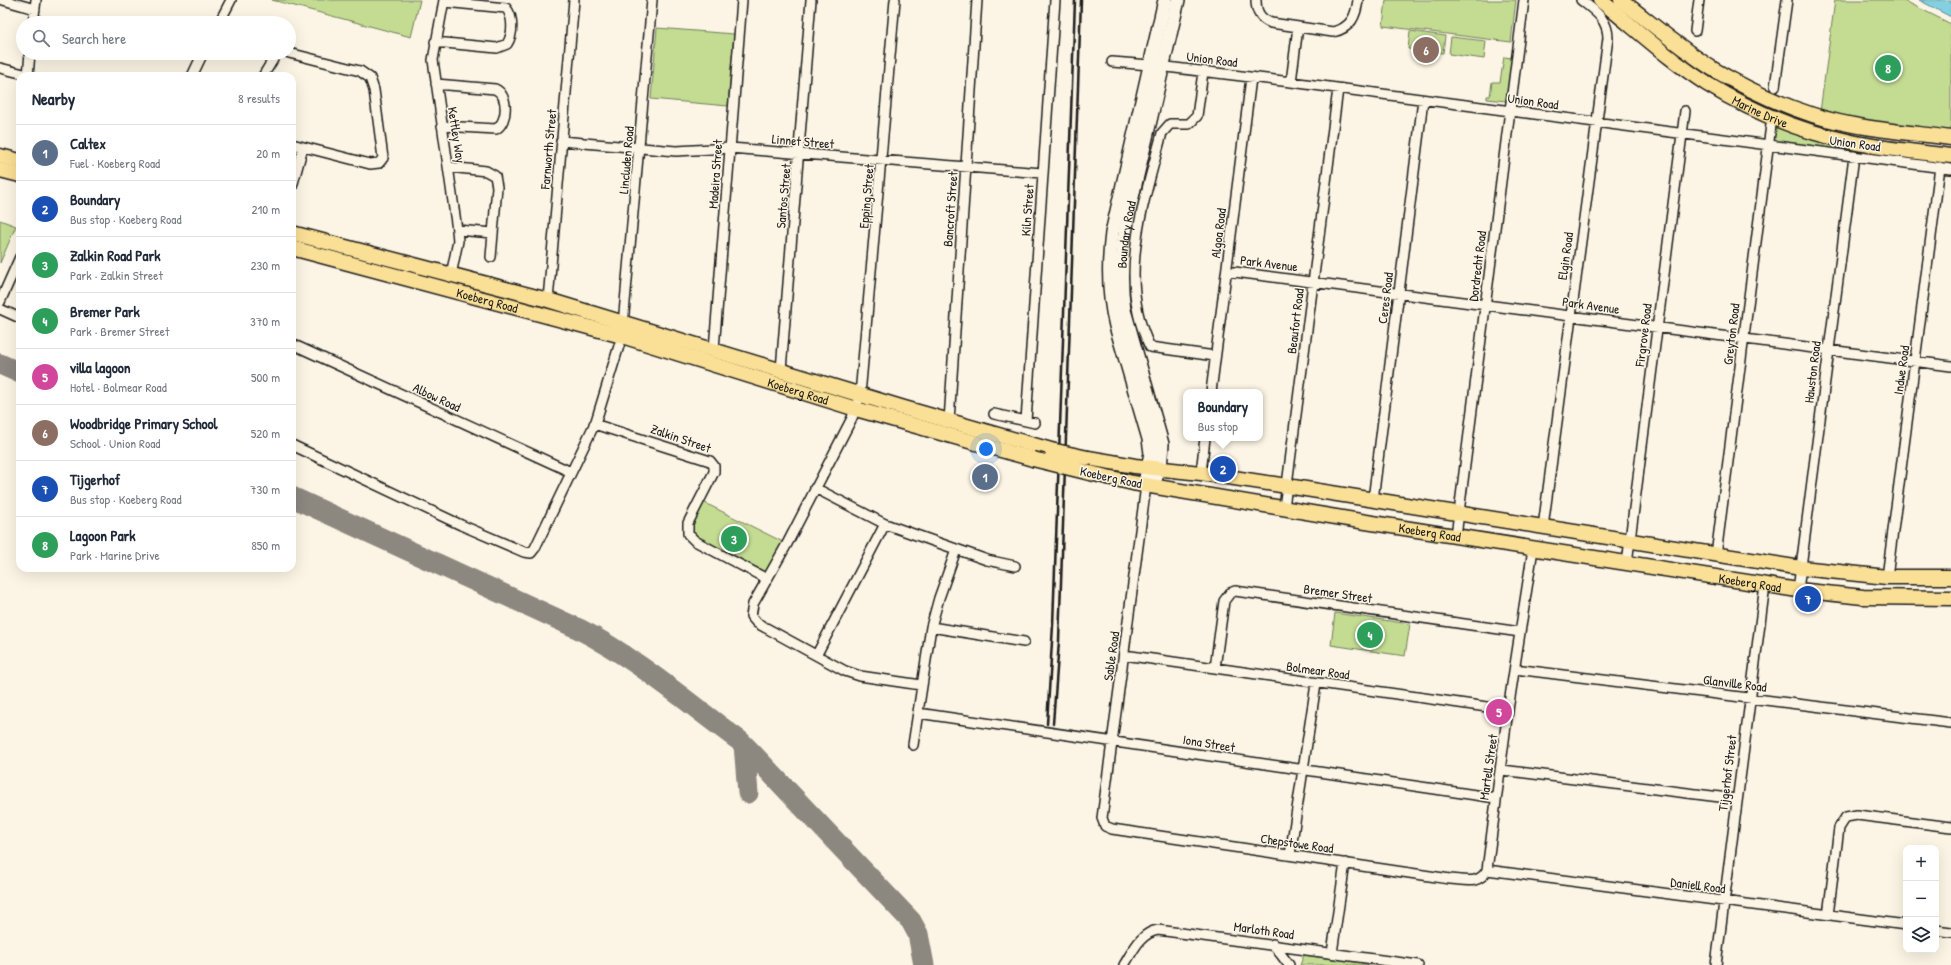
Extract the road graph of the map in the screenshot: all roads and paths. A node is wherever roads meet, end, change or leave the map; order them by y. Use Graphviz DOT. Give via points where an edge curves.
graph roads {
  1 [pos="2,0"];
  2 [pos="231,0"];
  3 [pos="574,0"];
  4 [pos="652,0"];
  5 [pos="742,0"];
  6 [pos="812,0"];
  7 [pos="895,0"];
  8 [pos="977,0"];
  9 [pos="1056,0"];
  10 [pos="1165,0"];
  11 [pos="1178,0"];
  12 [pos="1256,0"];
  13 [pos="1358,0"];
  14 [pos="1524,0"];
  15 [pos="1581,0"];
  16 [pos="1621,0"];
  17 [pos="1699,0"];
  18 [pos="1787,0"];
  19 [pos="444,1"];
  20 [pos="1605,2"];
  21 [pos="35,4"];
  22 [pos="34,16"];
  23 [pos="223,16"];
  24 [pos="1298,27"];
  25 [pos="1695,31"];
  26 [pos="435,42"];
  27 [pos="296,55"];
  28 [pos="29,60"];
  29 [pos="200,60"];
  30 [pos="272,60"];
  31 [pos="1112,62"];
  32 [pos="1156,65"];
  33 [pos="0,68"];
  34 [pos="28,72"];
  35 [pos="194,72"];
  36 [pos="265,72"];
  37 [pos="1203,72"];
  38 [pos="16,73"];
  39 [pos="1251,78"];
  40 [pos="1291,82"];
  41 [pos="436,84"];
  42 [pos="1775,87"];
  43 [pos="1338,89"];
  44 [pos="1424,100"];
  45 [pos="1510,111"];
  46 [pos="1685,111"];
  47 [pos="1772,117"];
  48 [pos="1596,123"];
  49 [pos="442,126"];
  50 [pos="1682,134"];
  51 [pos="1951,138"];
  52 [pos="561,141"];
  53 [pos="1768,144"];
  54 [pos="296,145"];
  55 [pos="303,147"];
  56 [pos="640,148"];
  57 [pos="730,148"];
  58 [pos="799,154"];
  59 [pos="0,156"];
  60 [pos="1854,156"];
  61 [pos="1951,156"];
  62 [pos="882,161"];
  63 [pos="16,164"];
  64 [pos="16,166"];
  65 [pos="449,167"];
  66 [pos="966,167"];
  67 [pos="1940,168"];
  68 [pos="1951,169"];
  69 [pos="0,170"];
  70 [pos="296,172"];
  71 [pos="1042,173"];
  72 [pos="457,230"];
  73 [pos="493,233"];
  74 [pos="296,234"];
  75 [pos="296,249"];
  76 [pos="491,258"];
  77 [pos="16,266"];
  78 [pos="1227,271"];
  79 [pos="451,275"];
  80 [pos="1313,282"];
  81 [pos="1399,294"];
  82 [pos="548,300"];
  83 [pos="0,302"];
  84 [pos="1485,305"];
  85 [pos="0,309"];
  86 [pos="16,316"];
  87 [pos="1570,316"];
  88 [pos="625,322"];
  89 [pos="1657,327"];
  90 [pos="622,336"];
  91 [pos="1744,339"];
  92 [pos="296,346"];
  93 [pos="714,349"];
  94 [pos="1828,349"];
  95 [pos="1215,356"];
  96 [pos="1915,361"];
  97 [pos="1951,366"];
  98 [pos="780,370"];
  99 [pos="1211,389"];
  100 [pos="860,395"];
  101 [pos="856,409"];
  102 [pos="994,414"];
  103 [pos="949,421"];
  104 [pos="594,424"];
  105 [pos="1205,441"];
  106 [pos="296,447"];
  107 [pos="723,463"];
  108 [pos="714,466"];
  109 [pos="1154,468"];
  110 [pos="571,472"];
  111 [pos="1201,473"];
  112 [pos="1287,486"];
  113 [pos="816,488"];
  114 [pos="1147,488"];
  115 [pos="1373,500"];
  116 [pos="1284,508"];
  117 [pos="1458,513"];
  118 [pos="885,524"];
  119 [pos="1543,527"];
  120 [pos="1456,536"];
  121 [pos="1630,541"];
  122 [pos="1533,548"];
  123 [pos="956,550"];
  124 [pos="1716,555"];
  125 [pos="1627,563"];
  126 [pos="1016,566"];
  127 [pos="1801,568"];
  128 [pos="1887,577"];
  129 [pos="1951,577"];
  130 [pos="767,580"];
  131 [pos="1765,585"];
  132 [pos="1798,590"];
  133 [pos="1951,598"];
  134 [pos="931,626"];
  135 [pos="1520,632"];
  136 [pos="1024,642"];
  137 [pos="817,654"];
  138 [pos="1124,655"];
  139 [pos="1215,668"];
  140 [pos="1516,669"];
  141 [pos="1316,684"];
  142 [pos="922,685"];
  143 [pos="1750,698"];
  144 [pos="1508,710"];
  145 [pos="918,714"];
  146 [pos="1951,723"];
  147 [pos="1112,741"];
  148 [pos="913,745"];
  149 [pos="1303,770"];
  150 [pos="1502,770"];
  151 [pos="1496,798"];
  152 [pos="1736,799"];
  153 [pos="1102,822"];
  154 [pos="1951,827"];
  155 [pos="1290,855"];
  156 [pos="1345,863"];
  157 [pos="1487,870"];
  158 [pos="1724,902"];
  159 [pos="1828,915"];
  160 [pos="1903,926"];
  161 [pos="1939,930"];
  162 [pos="1951,932"];
  163 [pos="1273,944"];
  164 [pos="1332,953"];
  165 [pos="1124,965"];
  166 [pos="1289,965"];
  167 [pos="1418,965"];
  168 [pos="1716,965"];
  1 -- 21 [label="street"];
  2 -- 23 [label="street"];
  3 -- 52 [label="street, Farnworth Street"];
  4 -- 56 [label="street, Lincluden Road"];
  5 -- 57 [label="street, Madeira Street"];
  6 -- 58 [label="street, Santos Street"];
  7 -- 62 [label="street, Epping Street"];
  8 -- 66 [label="street, Bancroft Street"];
  9 -- 71 [label="street, Kiln Street"];
  10 -- 32 [label="main road, Boundary Road"];
  11 -- 32 [label="main road, Boundary Road"];
  12 -- 24 [label="street" via="1257,10 1264,20"];
  13 -- 24 [label="street" via="1357,13 1353,21 1340,30 1333,32"];
  14 -- 45 [label="street, Dordrecht Road"];
  15 -- 48 [label="street, Elgin Road" via="1601,17 1608,31"];
  16 -- 51 [label="main road, Marine Drive" via="1708,66 1776,102 1814,116 1854,125"];
  17 -- 25 [label="street"];
  18 -- 42 [label="street"];
  19 -- 26 [label="street, Kettley Way"];
  19 -- 26 [label="street" via="506,8 512,19 510,37 507,44 497,48"];
  20 -- 47 [label="main road, Marine Drive" via="1674,60 1706,83"];
  21 -- 22 [label="street"];
  24 -- 40 [label="street"];
  26 -- 41 [label="street, Kettley Way" via="433,60"];
  27 -- 55 [label="street" via="360,71 370,78 374,90 383,158 379,163 370,164"];
  28 -- 34 [label="street"];
  29 -- 35 [label="street"];
  30 -- 36 [label="street"];
  31 -- 32 [label="street, Union Road"];
  32 -- 37 [label="street, Union Road"];
  32 -- 109 [label="main road, Boundary Road" via="1112,233 1109,268 1111,307 1149,439"];
  33 -- 38 [label="street"];
  37 -- 39 [label="street, Union Road"];
  37 -- 95 [label="street" via="1197,116 1188,124 1170,124 1162,133 1137,235 1133,276 1137,312 1150,347"];
  39 -- 40 [label="street, Union Road"];
  39 -- 78 [label="street, Algoa Road"];
  40 -- 43 [label="street, Union Road"];
  41 -- 49 [label="street, Kettley Way"];
  41 -- 49 [label="street" via="495,89 502,94 505,102 502,122 496,129"];
  43 -- 44 [label="street, Union Road"];
  43 -- 80 [label="street, Beaufort Road"];
  44 -- 45 [label="street, Union Road"];
  44 -- 81 [label="street, Ceres Road"];
  45 -- 48 [label="street, Union Road"];
  45 -- 84 [label="street, Dordrecht Road"];
  46 -- 50 [label="street, Firgrove Road"];
  47 -- 53 [label="street, Greyton Road"];
  47 -- 61 [label="main road, Marine Drive" via="1851,142"];
  48 -- 50 [label="street, Union Road"];
  48 -- 87 [label="street, Elgin Road"];
  49 -- 65 [label="street, Kettley Way"];
  50 -- 53 [label="street, Union Road"];
  50 -- 89 [label="street, Firgrove Road"];
  52 -- 56 [label="street, Linnet Street"];
  52 -- 82 [label="street, Farnworth Street"];
  53 -- 60 [label="street, Union Road"];
  53 -- 91 [label="street, Greyton Road"];
  54 -- 55 [label="street"];
  55 -- 70 [label="street"];
  56 -- 57 [label="street, Linnet Street" via="676,151"];
  56 -- 88 [label="street, Lincluden Road"];
  57 -- 58 [label="street, Linnet Street"];
  57 -- 93 [label="street, Madeira Street"];
  58 -- 62 [label="street, Linnet Street"];
  58 -- 98 [label="street, Santos Street"];
  59 -- 63 [label="main road"];
  60 -- 67 [label="street, Union Road"];
  60 -- 94 [label="street, Hawston Road"];
  62 -- 66 [label="street, Linnet Street"];
  62 -- 100 [label="street, Epping Street"];
  64 -- 69 [label="main road"];
  65 -- 72 [label="street, Kettley Way"];
  65 -- 73 [label="street" via="486,171 495,176 497,187"];
  66 -- 71 [label="street, Linnet Street"];
  66 -- 103 [label="street, Bancroft Street"];
  67 -- 68 [label="street, Union Road"];
  67 -- 96 [label="street, Indwe Road"];
  71 -- 102 [label="street, Kiln Street" via="1031,422"];
  72 -- 73 [label="street"];
  72 -- 79 [label="street, Kettley Way" via="457,248"];
  73 -- 76 [label="street"];
  74 -- 79 [label="main road, Koeberg Road"];
  75 -- 90 [label="main road, Koeberg Road"];
  77 -- 83 [label="street"];
  78 -- 80 [label="street, Park Avenue"];
  78 -- 95 [label="street, Algoa Road"];
  79 -- 82 [label="main road, Koeberg Road"];
  80 -- 81 [label="street, Park Avenue"];
  80 -- 112 [label="street, Beaufort Road"];
  81 -- 84 [label="street, Park Avenue"];
  81 -- 115 [label="street, Ceres Road"];
  82 -- 88 [label="main road, Koeberg Road"];
  84 -- 87 [label="street, Park Avenue"];
  84 -- 117 [label="street, Dordrecht Road"];
  85 -- 86 [label="street"];
  87 -- 89 [label="street, Park Avenue"];
  87 -- 119 [label="street, Elgin Road"];
  88 -- 90 [label="street, Lincluden Road"];
  88 -- 93 [label="main road, Koeberg Road"];
  89 -- 91 [label="street, Park Avenue"];
  89 -- 121 [label="street, Firgrove Road"];
  90 -- 101 [label="main road, Koeberg Road"];
  90 -- 104 [label="street, Lincluden Road"];
  91 -- 94 [label="street, Park Avenue"];
  91 -- 124 [label="street, Greyton Road"];
  92 -- 110 [label="street, Albow Road"];
  93 -- 98 [label="main road, Koeberg Road"];
  94 -- 96 [label="street, Park Avenue"];
  94 -- 127 [label="street, Hawston Road"];
  95 -- 99 [label="street, Algoa Road"];
  96 -- 97 [label="street, Park Avenue"];
  96 -- 128 [label="street, Indwe Road"];
  98 -- 100 [label="main road, Koeberg Road"];
  100 -- 101 [label="street, Epping Street"];
  100 -- 103 [label="main road, Koeberg Road"];
  101 -- 113 [label="street, Epping Street"];
  101 -- 114 [label="main road, Koeberg Road, bridge"];
  103 -- 109 [label="main road, Koeberg Road, bridge" via="1088,458"];
  104 -- 108 [label="street, Zalkin Street" via="709,459"];
  104 -- 110 [label="street, Lincluden Road"];
  105 -- 111 [label="street"];
  106 -- 110 [label="street, Lincluden Road" via="461,525 531,553 541,540"];
  107 -- 108 [label="street"];
  108 -- 130 [label="street, Zalkin Street" via="713,474 688,523 688,534 695,541"];
  109 -- 111 [label="main road, Koeberg Road"];
  109 -- 114 [label="main road"];
  111 -- 112 [label="main road, Koeberg Road"];
  112 -- 115 [label="main road, Koeberg Road"];
  112 -- 116 [label="street, Beaufort Road"];
  113 -- 118 [label="street"];
  113 -- 130 [label="street, Epping Street"];
  114 -- 116 [label="main road, Koeberg Road"];
  114 -- 138 [label="street, Sable Road"];
  115 -- 117 [label="main road, Koeberg Road"];
  116 -- 120 [label="main road, Koeberg Road"];
  117 -- 119 [label="main road, Koeberg Road"];
  117 -- 120 [label="street, Dordrecht Road"];
  118 -- 123 [label="street"];
  118 -- 137 [label="street"];
  119 -- 121 [label="main road, Koeberg Road"];
  120 -- 122 [label="main road, Koeberg Road"];
  121 -- 124 [label="main road, Koeberg Road"];
  121 -- 125 [label="street, Firgrove Road"];
  122 -- 125 [label="main road, Koeberg Road"];
  122 -- 135 [label="street, Martell Street"];
  123 -- 126 [label="street"];
  123 -- 134 [label="street"];
  124 -- 127 [label="main road, Koeberg Road"];
  125 -- 131 [label="main road, Koeberg Road"];
  127 -- 128 [label="main road, Koeberg Road"];
  127 -- 132 [label="street, Hawston Road"];
  128 -- 129 [label="main road, Koeberg Road"];
  130 -- 137 [label="street, Epping Street" via="753,604 751,616 757,623"];
  131 -- 132 [label="main road, Koeberg Road"];
  131 -- 143 [label="street, Tijgerhof Street"];
  132 -- 133 [label="main road, Koeberg Road" via="1871,598"];
  134 -- 136 [label="street"];
  134 -- 142 [label="street"];
  135 -- 139 [label="street, Bremer Street" via="1235,591 1224,601"];
  135 -- 140 [label="street, Martell Street"];
  137 -- 142 [label="street" via="840,669 860,676"];
  138 -- 139 [label="street, Bolmear Road"];
  138 -- 147 [label="street, Sable Road"];
  139 -- 141 [label="street, Bolmear Road"];
  140 -- 143 [label="street, Glanville Road"];
  140 -- 144 [label="street, Martell Street"];
  141 -- 144 [label="street, Bolmear Road"];
  141 -- 149 [label="street"];
  142 -- 145 [label="street"];
  143 -- 146 [label="street, Glanville Road"];
  143 -- 152 [label="street, Tijgerhof Street"];
  144 -- 150 [label="street, Martell Street"];
  145 -- 147 [label="street, Iona Street"];
  145 -- 148 [label="street"];
  147 -- 149 [label="street, Iona Street"];
  147 -- 153 [label="street, Sable Road"];
  149 -- 151 [label="street, Iona Street"];
  149 -- 155 [label="street"];
  150 -- 151 [label="street, Martell Street"];
  150 -- 152 [label="street"];
  151 -- 157 [label="street, Martell Street"];
  152 -- 158 [label="street, Tijgerhof Street"];
  153 -- 155 [label="street, Chepstowe Road" via="1112,830"];
  154 -- 159 [label="street" via="1857,815 1846,817 1839,828"];
  155 -- 156 [label="street, Chepstowe Road"];
  156 -- 157 [label="street, Chepstowe Road" via="1473,882 1484,876"];
  156 -- 164 [label="street"];
  157 -- 158 [label="street, Daniell Road"];
  158 -- 159 [label="street, Daniell Road"];
  158 -- 168 [label="street, Tijgerhof Street"];
  159 -- 160 [label="street, Daniell Road"];
  161 -- 162 [label="street"];
  163 -- 164 [label="street, Marloth Road"];
  163 -- 165 [label="street, Marloth Road" via="1150,931 1142,937"];
  163 -- 166 [label="street"];
  164 -- 167 [label="street, Marloth Road"];
}
